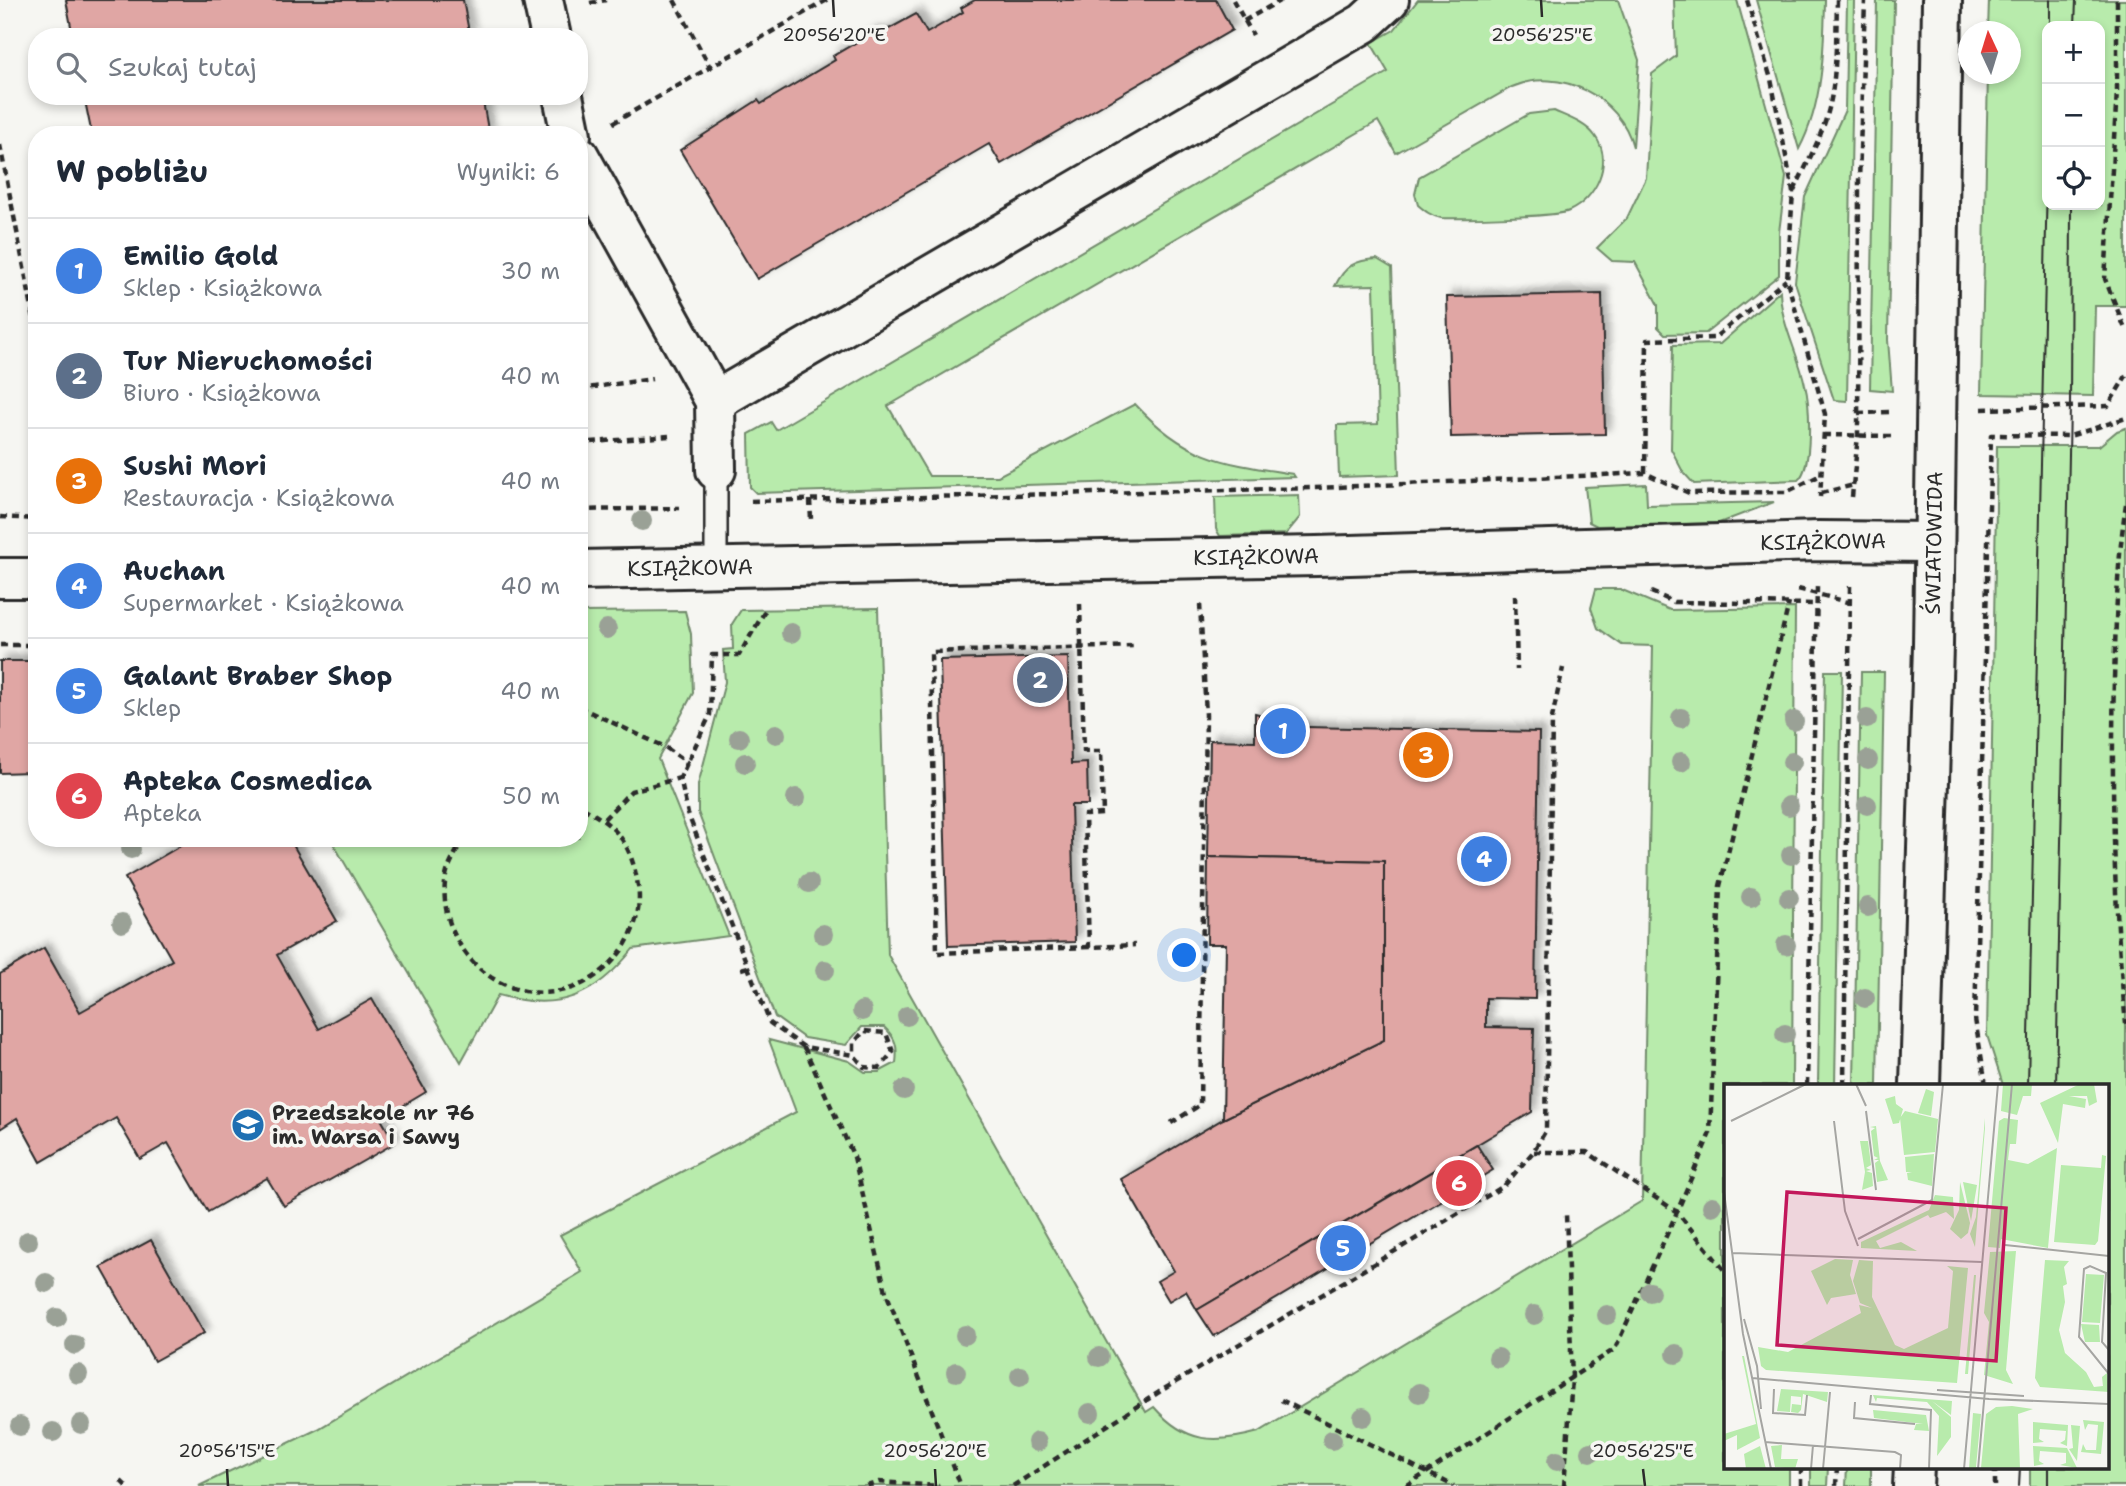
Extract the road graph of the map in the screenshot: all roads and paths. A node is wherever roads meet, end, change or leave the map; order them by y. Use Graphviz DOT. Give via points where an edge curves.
graph roads {
  1 [pos="543,0"];
  2 [pos="674,0"];
  3 [pos="827,0"];
  4 [pos="1281,0"];
  5 [pos="1389,0"];
  6 [pos="1837,0"];
  7 [pos="1942,0"];
  8 [pos="2117,0"];
  9 [pos="1244,21"];
  10 [pos="549,28"];
  11 [pos="710,67"];
  12 [pos="570,105"];
  13 [pos="585,126"];
  14 [pos="589,131"];
  15 [pos="0,145"];
  16 [pos="588,173"];
  17 [pos="1793,192"];
  18 [pos="1787,280"];
  19 [pos="28,288"];
  20 [pos="2126,331"];
  21 [pos="2126,376"];
  22 [pos="1992,409"];
  23 [pos="715,416"];
  24 [pos="2126,418"];
  25 [pos="1824,435"];
  26 [pos="1893,436"];
  27 [pos="588,441"];
  28 [pos="1645,473"];
  29 [pos="1821,475"];
  30 [pos="716,486"];
  31 [pos="2126,504"];
  32 [pos="588,510"];
  33 [pos="0,517"];
  34 [pos="28,519"];
  35 [pos="1934,542"];
  36 [pos="716,568"];
  37 [pos="588,570"];
  38 [pos="0,578"];
  39 [pos="28,578"];
  40 [pos="1514,583"];
  41 [pos="1199,593"];
  42 [pos="1080,596"];
  43 [pos="771,601"];
  44 [pos="1789,603"];
  45 [pos="0,645"];
  46 [pos="28,645"];
  47 [pos="1136,646"];
  48 [pos="1081,648"];
  49 [pos="1563,668"];
  50 [pos="1517,670"];
  51 [pos="588,710"];
  52 [pos="688,763"];
  53 [pos="680,778"];
  54 [pos="588,811"];
  55 [pos="604,819"];
  56 [pos="459,847"];
  57 [pos="1135,945"];
  58 [pos="1089,947"];
  59 [pos="748,967"];
  60 [pos="741,969"];
  61 [pos="2126,1024"];
  62 [pos="804,1047"];
  63 [pos="854,1055"];
  64 [pos="1920,1084"];
  65 [pos="1986,1084"];
  66 [pos="1171,1123"];
  67 [pos="1533,1152"];
  68 [pos="1677,1212"];
  69 [pos="1566,1214"];
  70 [pos="1724,1270"];
  71 [pos="1572,1379"];
  72 [pos="1281,1399"];
  73 [pos="1801,1468"];
  74 [pos="1837,1468"];
  75 [pos="1914,1468"];
  76 [pos="1996,1468"];
  77 [pos="1423,1472"];
  78 [pos="121,1481"];
  79 [pos="127,1486"];
  80 [pos="867,1486"];
  81 [pos="939,1486"];
  82 [pos="961,1486"];
  83 [pos="1013,1486"];
  84 [pos="1406,1486"];
  85 [pos="1454,1486"];
  86 [pos="1564,1486"];
  87 [pos="1801,1486"];
  88 [pos="1836,1486"];
  89 [pos="1913,1486"];
  90 [pos="1995,1486"];
  1 -- 10 [label="street"];
  2 -- 11 [label="path"];
  3 -- 11 [label="path"];
  4 -- 9 [label="path"];
  5 -- 23 [label="street" via="1364,23"];
  6 -- 17 [label="path" via="1829,105"];
  7 -- 35 [label="street, ŚWIATOWIDA"];
  8 -- 20 [label="path" via="2117,91 2105,279"];
  11 -- 14 [label="path"];
  12 -- 13 [label="street"];
  15 -- 19 [label="path"];
  16 -- 23 [label="street"];
  18 -- 28 [label="path" via="1714,338 1647,340"];
  21 -- 22 [label="path" via="2108,405"];
  23 -- 27 [label="path"];
  23 -- 30 [label="street"];
  24 -- 65 [label="path" via="2070,436 1991,435 1975,1019"];
  25 -- 26 [label="path"];
  28 -- 29 [label="path" via="1689,493 1786,492"];
  28 -- 30 [label="path" via="1315,488"];
  30 -- 32 [label="path" via="667,510"];
  30 -- 36 [label="lane"];
  31 -- 61 [label="path" via="2117,559 2111,794"];
  33 -- 34 [label="path"];
  35 -- 36 [label="street, KSIĄŻKOWA"];
  35 -- 64 [label="street, ŚWIATOWIDA"];
  36 -- 37 [label="street, KSIĄŻKOWA"];
  38 -- 39 [label="street"];
  40 -- 50 [label="path"];
  41 -- 66 [label="path" via="1206,715 1200,1105"];
  42 -- 48 [label="path"];
  43 -- 52 [label="path" via="739,655 712,655 710,715"];
  44 -- 68 [label="path" via="1720,886 1710,1133"];
  45 -- 46 [label="path"];
  47 -- 48 [label="path"];
  48 -- 58 [label="path" via="1084,751 1101,751 1103,814 1085,815"];
  48 -- 58 [label="path" via="931,652 937,953"];
  49 -- 67 [label="path" via="1552,718 1546,1130"];
  51 -- 52 [label="path"];
  52 -- 53 [label="path"];
  53 -- 55 [label="path" via="631,791"];
  53 -- 59 [label="path" via="688,814"];
  54 -- 55 [label="path"];
  55 -- 56 [label="path" via="633,857 641,901 629,943 606,971 571,990 531,993 494,981 462,952 446,913 447,873"];
  57 -- 58 [label="path"];
  59 -- 60 [label="path"];
  59 -- 62 [label="path" via="770,1023"];
  62 -- 63 [label="path"];
  62 -- 82 [label="path" via="854,1157 886,1292"];
  63 -- 63 [label="path" via="864,1067 879,1068 889,1060 893,1048 886,1033 864,1031 854,1043"];
  67 -- 68 [label="path" via="1587,1152"];
  67 -- 83 [label="path" via="1504,1186 1164,1389"];
  68 -- 70 [label="path"];
  68 -- 71 [label="path" via="1615,1349"];
  69 -- 71 [label="path"];
  71 -- 77 [label="path"];
  71 -- 86 [label="path"];
  72 -- 77 [label="path"];
  73 -- 87 [label="path"];
  74 -- 88 [label="path"];
  75 -- 89 [label="street"];
  76 -- 90 [label="path"];
  77 -- 84 [label="path"];
  77 -- 85 [label="path"];
  78 -- 79 [label="path"];
  80 -- 81 [label="path" via="878,1482"];
}
